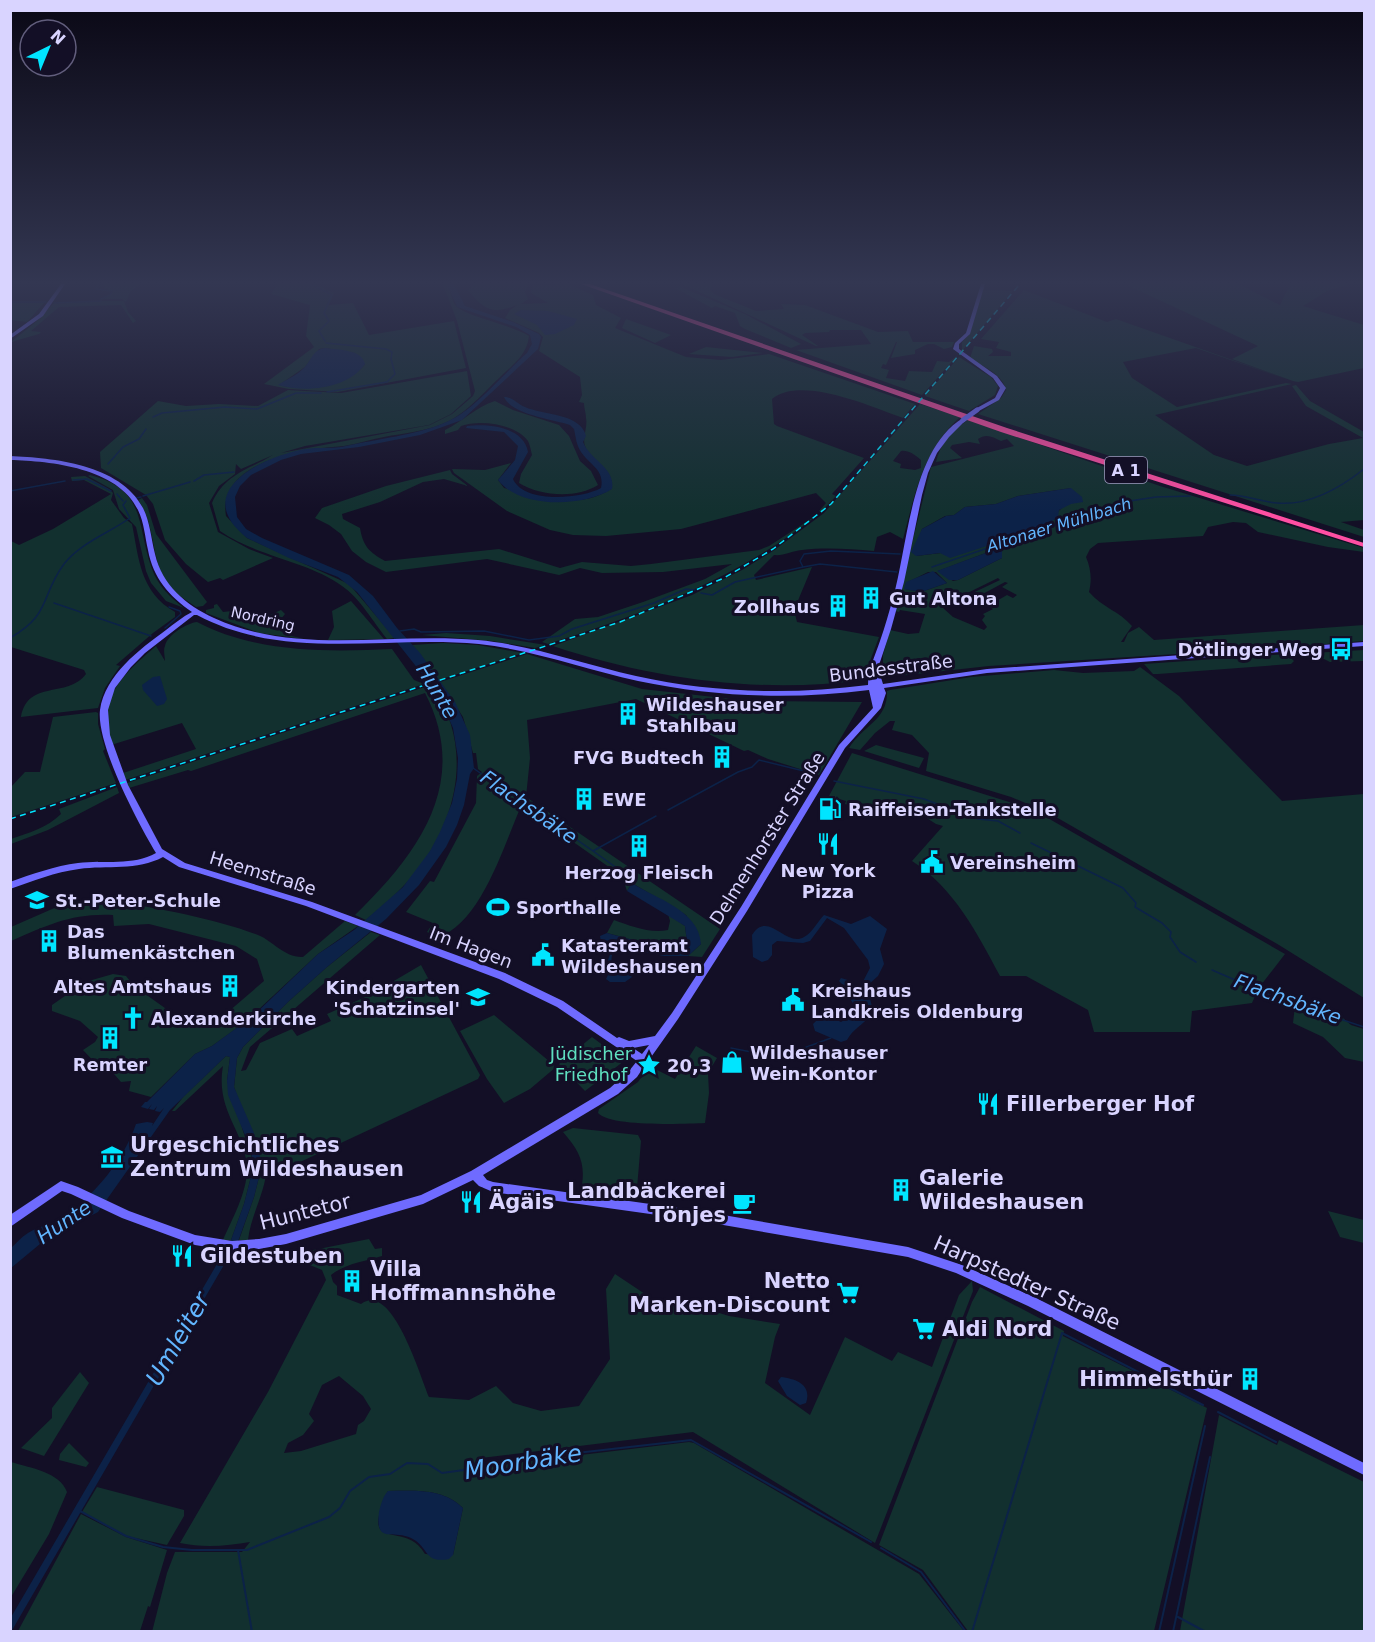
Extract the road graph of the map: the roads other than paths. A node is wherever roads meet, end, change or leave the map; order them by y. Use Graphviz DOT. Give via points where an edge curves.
graph roads {
  1 [pos="803,361"];
  2 [pos="812,361"];
  3 [pos="815,361"];
  4 [pos="972,361"];
  5 [pos="830,367"];
  6 [pos="10,458"];
  7 [pos="1365,543"];
  8 [pos="198,612"];
  9 [pos="425,640"];
  10 [pos="1365,644"];
  11 [pos="875,671"];
  12 [pos="896,684"];
  13 [pos="876,687"];
  14 [pos="853,690"];
  15 [pos="876,704"];
  16 [pos="160,852"];
  17 [pos="10,886"];
  18 [pos="377,928"];
  19 [pos="612,1039"];
  20 [pos="659,1039"];
  21 [pos="644,1061"];
  22 [pos="476,1174"];
  23 [pos="10,1222"];
  24 [pos="1365,1469"];
  1 -- 7 [label="highway, A 1" via="993,427"];
  2 -- 5 [label="highway, A 1"];
  3 -- 5 [label="highway"];
  4 -- 11 [label="main road, bridge" via="1003,388 997,399 963,420 941,441 929,464 913,519 901,584"];
  5 -- 7 [label="highway, A 1"];
  6 -- 8 [label="main road, Nordring" via="56,462 86,470 121,488 136,503 145,523 160,577 170,592"];
  8 -- 9 [label="main road, Nordring" via="236,629 272,638 314,642"];
  8 -- 16 [label="main road" via="128,665 111,688 104,710 106,735 124,785"];
  9 -- 14 [label="main road, Bundesstraße" via="506,645 635,678 699,688 765,693"];
  10 -- 12 [label="main road, Bundesstraße" via="984,672"];
  11 -- 12 [label="main road"];
  11 -- 13 [label="main road"];
  12 -- 13 [label="main road, Bundesstraße"];
  13 -- 14 [label="main road, Bundesstraße"];
  13 -- 15 [label="main road" via="882,698"];
  14 -- 15 [label="main road"];
  15 -- 20 [label="main road, Delmenhorster Straße" via="842,747"];
  16 -- 17 [label="main road" via="145,860 64,868"];
  16 -- 18 [label="main road, Heemstraße" via="182,865"];
  18 -- 19 [label="main road, Im Hagen" via="546,996"];
  19 -- 20 [label="main road, Im Hagen" via="628,1045"];
  19 -- 21 [label="main road, Im Hagen"];
  20 -- 21 [label="main road, Delmenhorster Straße"];
  21 -- 22 [label="main road, Delmenhorster Straße" via="614,1090"];
  22 -- 23 [label="main road, Huntetor" via="423,1199 286,1239 244,1246 220,1245 177,1234 61,1186"];
  22 -- 24 [label="main road, Harpstedter Straße" via="493,1187 821,1235 917,1255 1032,1302"];
}
